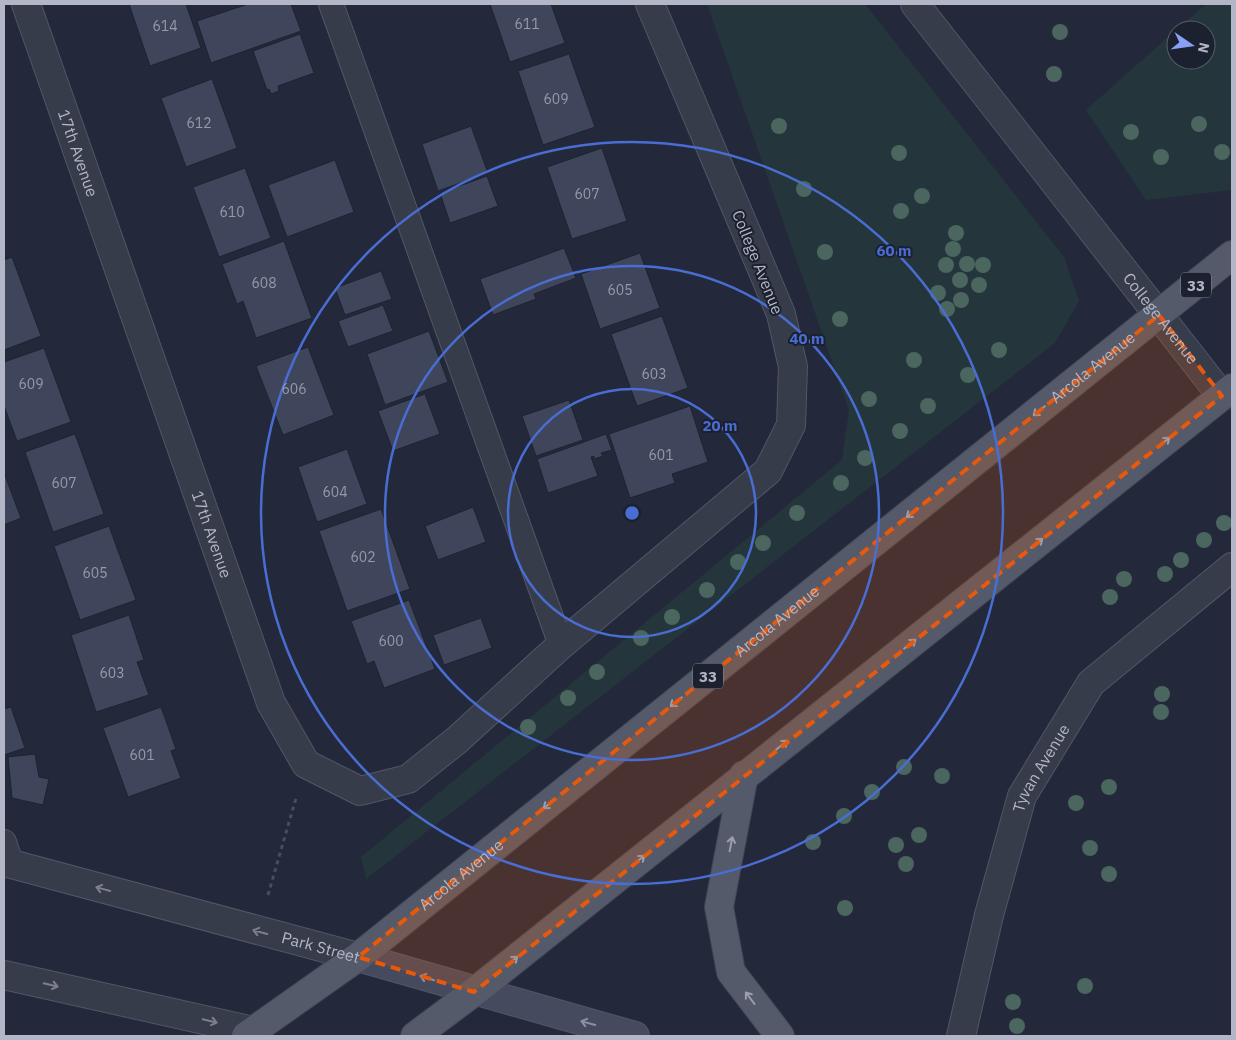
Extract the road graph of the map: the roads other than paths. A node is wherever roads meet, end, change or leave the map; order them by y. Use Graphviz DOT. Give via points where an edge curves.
graph roads {
  1 [pos="26,4"];
  2 [pos="330,4"];
  3 [pos="650,4"];
  4 [pos="914,4"];
  5 [pos="1232,255"];
  6 [pos="1159,315"];
  7 [pos="1227,392"];
  8 [pos="1232,567"];
  9 [pos="561,645"];
  10 [pos="744,775"];
  11 [pos="6,856"];
  12 [pos="358,957"];
  13 [pos="4,975"];
  14 [pos="474,992"];
  15 [pos="258,1035"];
  16 [pos="415,1036"];
  17 [pos="635,1036"];
  18 [pos="780,1036"];
  19 [pos="961,1036"];
  1 -- 9 [label="street, 17th Avenue" via="271,703 306,764 360,791 408,779 457,740"];
  2 -- 9 [label="lane"];
  3 -- 9 [label="street, College Avenue" via="781,314 793,367 790,425 768,471"];
  4 -- 6 [label="street, College Avenue"];
  5 -- 6 [label="main road, Arcola Avenue / 33"];
  6 -- 7 [label="street, College Avenue"];
  6 -- 12 [label="main road, Arcola Avenue / 33, one-way"];
  10 -- 7 [label="main road, one-way"];
  8 -- 19 [label="street, Tyvan Avenue" via="1091,683 1022,796 989,915"];
  14 -- 10 [label="main road, one-way"];
  18 -- 10 [label="main road, one-way" via="731,972 719,907"];
  12 -- 11 [label="street, Park Street, one-way" via="258,931"];
  14 -- 12 [label="main road, Park Street, one-way"];
  12 -- 15 [label="main road, Arcola Avenue / 33"];
  13 -- 15 [label="street, one-way"];
  14 -- 16 [label="main road"];
  17 -- 14 [label="main road, Park Street, one-way"];
}
